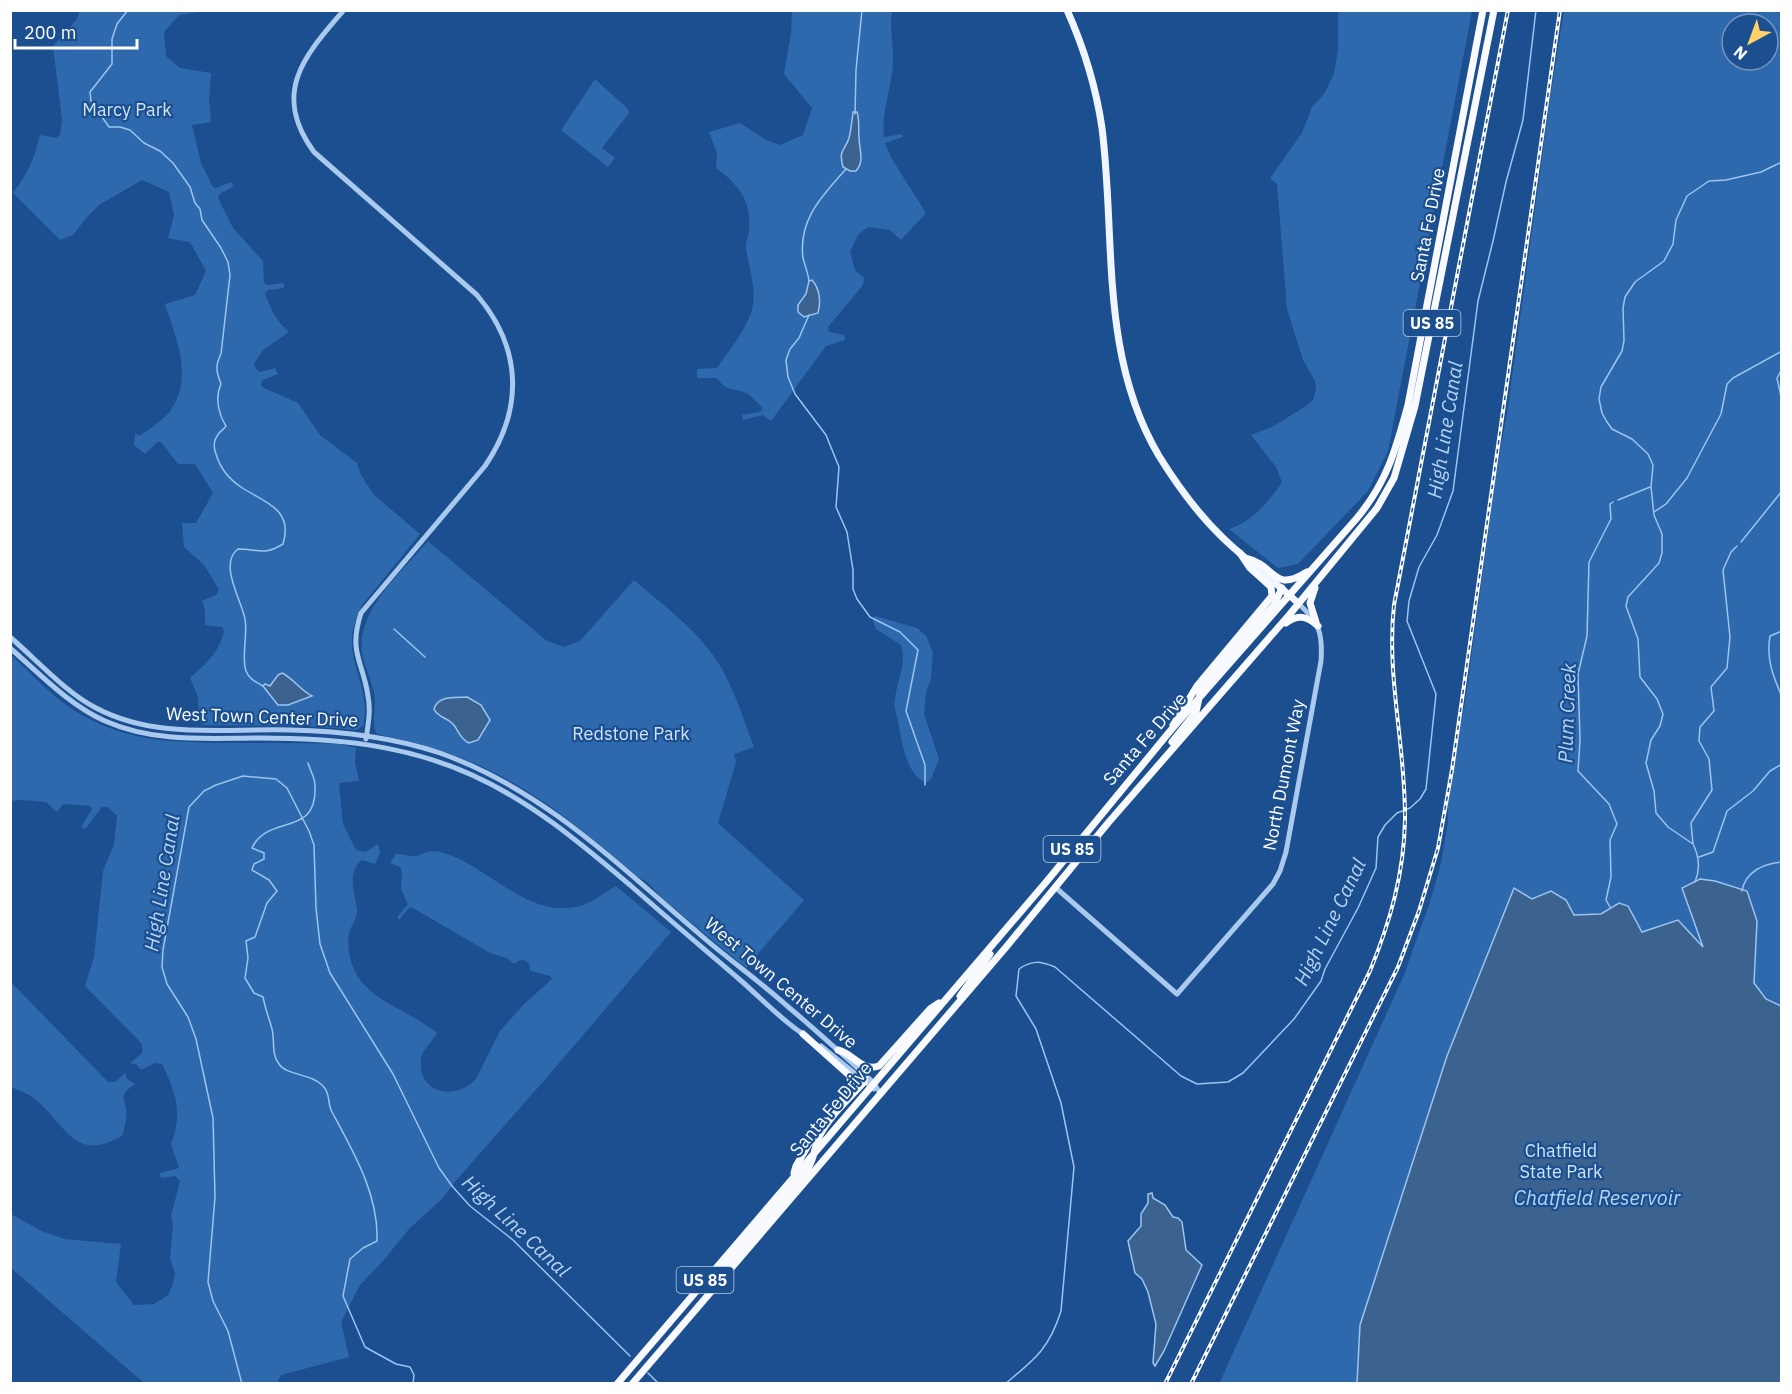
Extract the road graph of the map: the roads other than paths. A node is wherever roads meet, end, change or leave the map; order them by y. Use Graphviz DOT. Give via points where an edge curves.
graph roads {
  1 [pos="344,10"];
  2 [pos="1067,10"];
  3 [pos="1483,10"];
  4 [pos="1494,10"];
  5 [pos="1243,555"];
  6 [pos="1314,568"];
  7 [pos="1323,573"];
  8 [pos="1282,588"];
  9 [pos="1290,595"];
  10 [pos="1298,603"];
  11 [pos="1317,624"];
  12 [pos="1276,629"];
  13 [pos="10,637"];
  14 [pos="10,648"];
  15 [pos="1198,701"];
  16 [pos="1171,730"];
  17 [pos="367,736"];
  18 [pos="365,744"];
  19 [pos="1100,833"];
  20 [pos="1062,862"];
  21 [pos="1055,887"];
  22 [pos="946,998"];
  23 [pos="954,1008"];
  24 [pos="803,1034"];
  25 [pos="838,1050"];
  26 [pos="868,1081"];
  27 [pos="880,1093"];
  28 [pos="815,1150"];
  29 [pos="794,1176"];
  30 [pos="689,1316"];
  31 [pos="617,1383"];
  32 [pos="632,1383"];
  1 -- 17 [label="street" via="300,68 294,103 300,131 314,152 477,295 504,337 513,380 505,432 497,449 361,613 356,653 368,695"];
  2 -- 5 [label="main road" via="1086,57 1102,128 1113,314 1130,388 1145,428 1170,473 1206,520"];
  3 -- 6 [label="highway, Santa Fe Drive / US 85" via="1408,405 1396,449 1373,498"];
  4 -- 7 [label="highway, Santa Fe Drive / US 85" via="1415,406 1402,452 1394,478 1377,508"];
  5 -- 6 [label="highway" via="1263,564 1286,582"];
  5 -- 8 [label="main road"];
  5 -- 16 [label="highway" via="1250,568 1271,587 1272,596 1193,691"];
  6 -- 9 [label="highway, Santa Fe Drive / US 85"];
  7 -- 10 [label="highway, Santa Fe Drive / US 85"];
  7 -- 11 [label="highway" via="1310,599"];
  8 -- 9 [label="main road"];
  8 -- 15 [label="highway" via="1274,605 1200,689"];
  9 -- 10 [label="main road"];
  9 -- 15 [label="highway, Santa Fe Drive / US 85"];
  10 -- 11 [label="street"];
  10 -- 12 [label="highway, Santa Fe Drive / US 85"];
  11 -- 12 [label="highway" via="1300,616"];
  11 -- 21 [label="street, North Dumont Way" via="1322,638 1321,661 1280,871 1274,884 1177,994"];
  12 -- 19 [label="highway, Santa Fe Drive / US 85"];
  13 -- 17 [label="street, West Town Center Drive" via="84,701 142,725 170,730 329,731"];
  14 -- 18 [label="street, West Town Center Drive" via="68,699 105,722 140,733 181,739 309,738"];
  15 -- 16 [label="highway, Santa Fe Drive / US 85"];
  15 -- 19 [label="highway" via="1192,719 1112,812"];
  16 -- 20 [label="highway, Santa Fe Drive / US 85"];
  17 -- 18 [label="street"];
  17 -- 25 [label="street, West Town Center Drive" via="449,757 542,804 582,833"];
  18 -- 24 [label="street, West Town Center Drive" via="448,765 529,805 575,838"];
  19 -- 21 [label="highway, Santa Fe Drive / US 85"];
  20 -- 22 [label="highway, Santa Fe Drive / US 85"];
  20 -- 23 [label="highway" via="1062,869 987,957"];
  21 -- 23 [label="highway, Santa Fe Drive / US 85"];
  22 -- 25 [label="highway" via="930,1009 879,1066 869,1068"];
  22 -- 26 [label="highway, Santa Fe Drive / US 85"];
  23 -- 27 [label="highway, Santa Fe Drive / US 85"];
  24 -- 26 [label="street, West Town Center Drive"];
  24 -- 29 [label="highway" via="852,1082 847,1094 817,1130"];
  25 -- 26 [label="street, West Town Center Drive"];
  26 -- 27 [label="street, West Town Center Drive"];
  26 -- 28 [label="highway, Santa Fe Drive" via="823,1130"];
  27 -- 30 [label="highway, Santa Fe Drive / US 85"];
  28 -- 29 [label="highway, Santa Fe Drive / US 85"];
  28 -- 30 [label="highway" via="808,1168 717,1276"];
  29 -- 31 [label="highway, Santa Fe Drive / US 85"];
  30 -- 32 [label="highway, Santa Fe Drive / US 85"];
}
